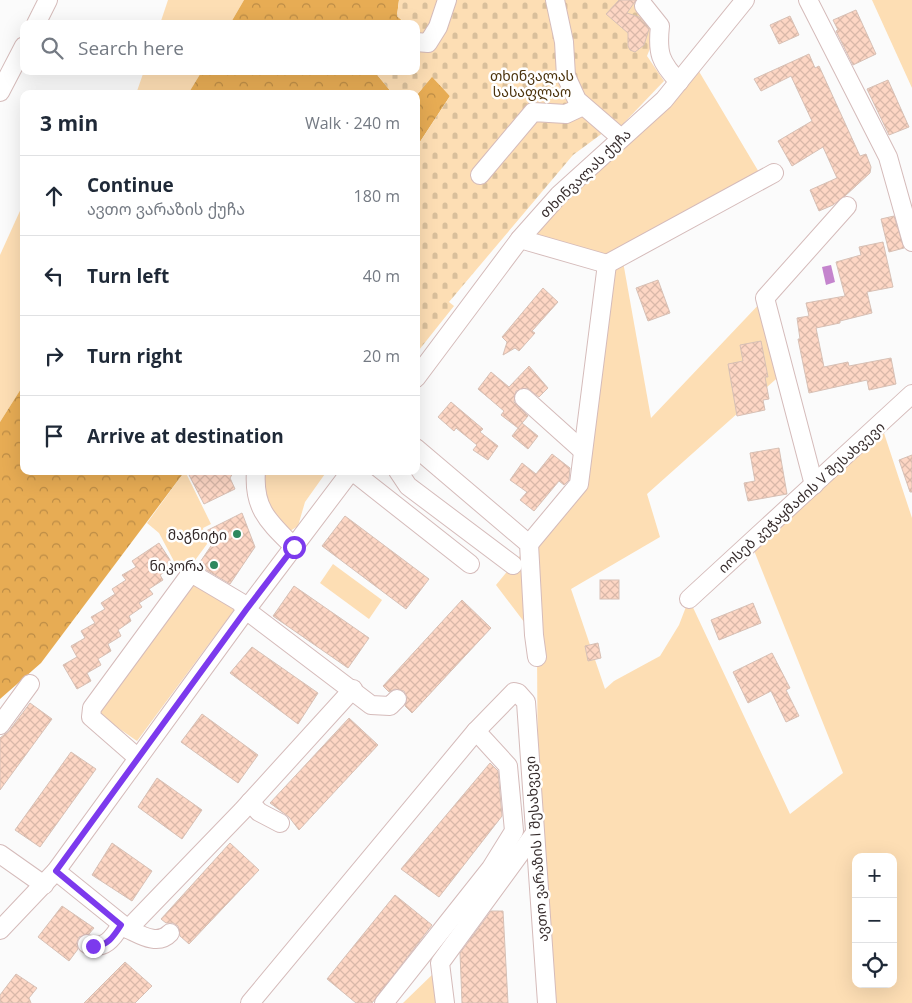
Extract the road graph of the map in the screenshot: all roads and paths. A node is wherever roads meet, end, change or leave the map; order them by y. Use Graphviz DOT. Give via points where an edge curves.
graph roads {
  1 [pos="48,0"];
  2 [pos="447,0"];
  3 [pos="555,0"];
  4 [pos="745,0"];
  5 [pos="808,0"];
  6 [pos="644,6"];
  7 [pos="38,20"];
  8 [pos="420,42"];
  9 [pos="20,52"];
  10 [pos="2,78"];
  11 [pos="679,82"];
  12 [pos="583,106"];
  13 [pos="621,138"];
  14 [pos="774,173"];
  15 [pos="480,175"];
  16 [pos="847,206"];
  17 [pos="520,239"];
  18 [pos="912,242"];
  19 [pos="607,264"];
  20 [pos="420,373"];
  21 [pos="912,394"];
  22 [pos="524,398"];
  23 [pos="420,451"];
  24 [pos="583,451"];
  25 [pos="256,475"];
  26 [pos="348,475"];
  27 [pos="356,475"];
  28 [pos="401,475"];
  29 [pos="814,486"];
  30 [pos="529,544"];
  31 [pos="294,547"];
  32 [pos="470,564"];
  33 [pos="513,565"];
  34 [pos="689,599"];
  35 [pos="246,610"];
  36 [pos="537,657"];
  37 [pos="30,684"];
  38 [pos="353,690"];
  39 [pos="397,699"];
  40 [pos="0,725"];
  41 [pos="476,730"];
  42 [pos="138,758"];
  43 [pos="250,802"];
  44 [pos="280,823"];
  45 [pos="535,833"];
  46 [pos="0,854"];
  47 [pos="0,867"];
  48 [pos="56,871"];
  49 [pos="40,889"];
  50 [pos="125,927"];
  51 [pos="0,930"];
  52 [pos="170,933"];
  53 [pos="87,944"];
  54 [pos="250,1003"];
  55 [pos="384,1003"];
  56 [pos="445,1003"];
  57 [pos="547,1003"];
  1 -- 7 [label="street"];
  2 -- 8 [label="street" via="438,27 428,43"];
  3 -- 12 [label="street" via="564,42 566,76"];
  4 -- 11 [label="street, თხინვალას ქუჩა"];
  5 -- 18 [label="street" via="888,157"];
  6 -- 11 [label="street" via="660,26 659,54"];
  9 -- 10 [label="street"];
  11 -- 13 [label="street, თხინვალას ქუჩა" via="664,100"];
  12 -- 13 [label="street"];
  12 -- 15 [label="street" via="566,114 534,112"];
  13 -- 17 [label="street, თხინვალას ქუჩა" via="559,195"];
  14 -- 19 [label="street"];
  16 -- 29 [label="street" via="765,298"];
  17 -- 19 [label="street"];
  17 -- 20 [label="street, თხინვალას ქუჩა"];
  19 -- 24 [label="street"];
  21 -- 29 [label="street, იოსებ კეჭაყმაძის V შესახვევი"];
  22 -- 24 [label="street"];
  23 -- 30 [label="street"];
  24 -- 30 [label="street" via="579,484"];
  25 -- 31 [label="street" via="260,508"];
  26 -- 31 [label="street"];
  27 -- 32 [label="street"];
  28 -- 33 [label="street" via="408,486"];
  29 -- 34 [label="street, იოსებ კეჭაყმაძის V შესახვევი"];
  30 -- 36 [label="street"];
  31 -- 35 [label="street"];
  35 -- 38 [label="street"];
  35 -- 42 [label="street"];
  35 -- 42 [label="street" via="240,602 191,573 92,708 91,717"];
  37 -- 40 [label="street"];
  38 -- 39 [label="street" via="371,705 390,706"];
  38 -- 43 [label="street"];
  41 -- 45 [label="street, ავთო ვარაზის I შესახვევი" via="514,692 526,702"];
  41 -- 54 [label="street"];
  41 -- 55 [label="street" via="508,766 514,831 491,868"];
  42 -- 48 [label="street"];
  43 -- 44 [label="street" via="259,812"];
  43 -- 50 [label="street"];
  45 -- 56 [label="street" via="440,963"];
  45 -- 57 [label="street, ავთო ვარაზის I შესახვევი"];
  46 -- 49 [label="street"];
  47 -- 49 [label="street"];
  48 -- 49 [label="street"];
  48 -- 50 [label="street"];
  49 -- 51 [label="street"];
  50 -- 52 [label="street" via="148,939 161,939"];
  50 -- 53 [label="street" via="105,945"];
}
